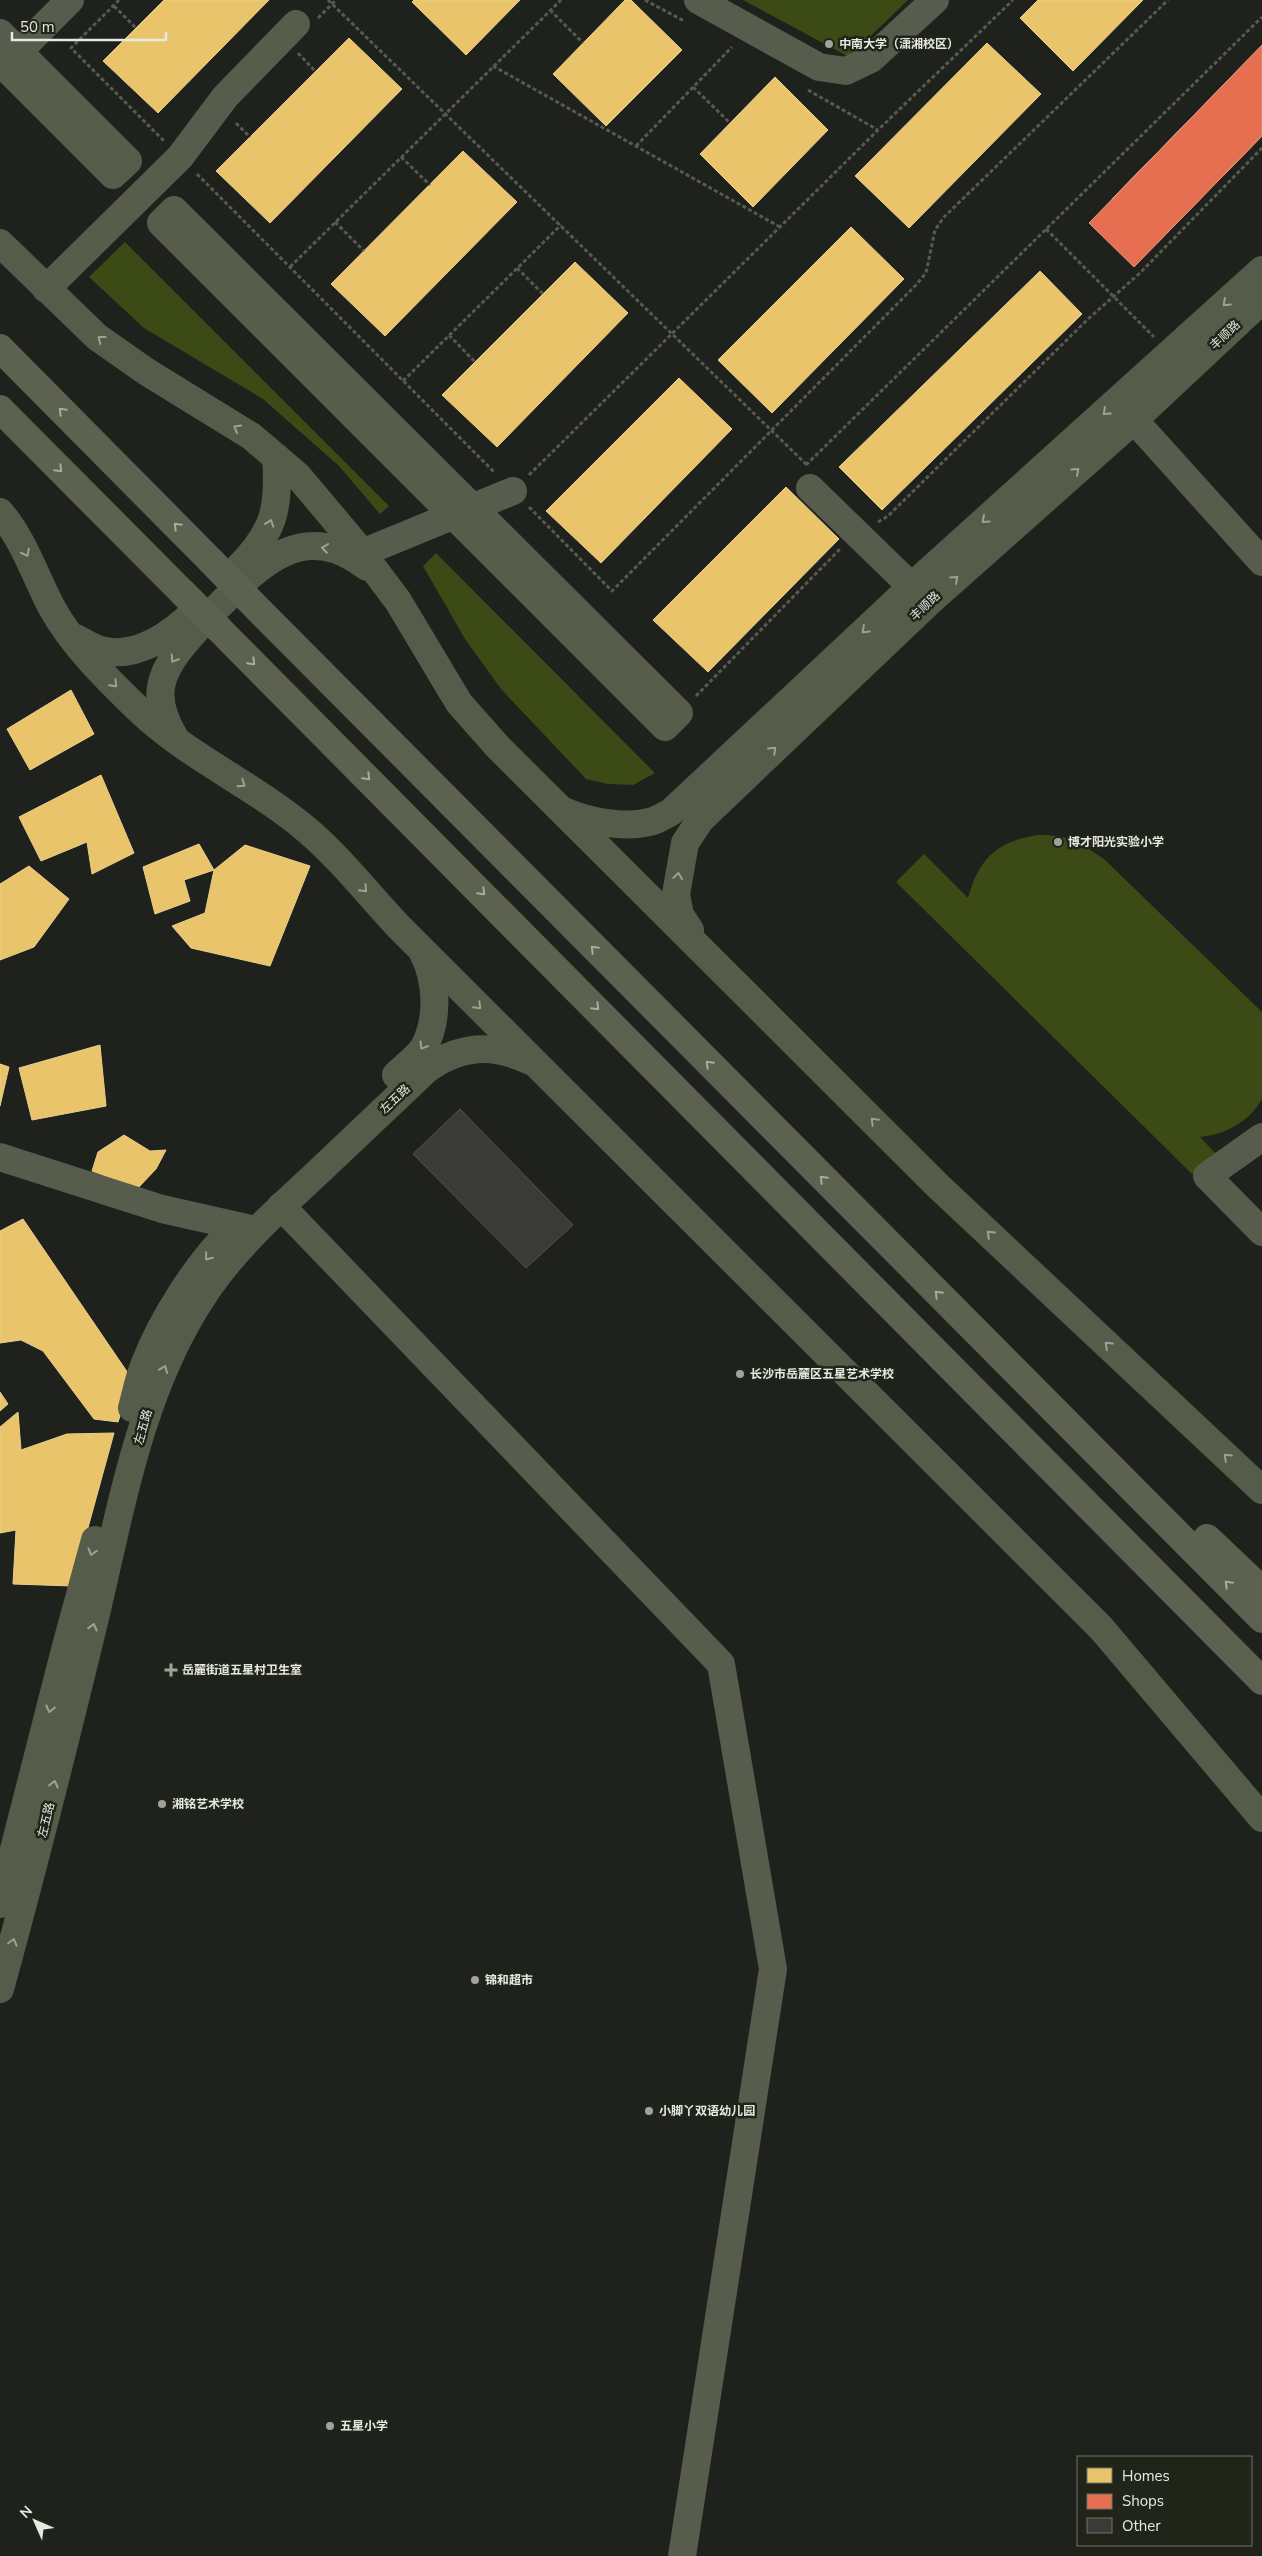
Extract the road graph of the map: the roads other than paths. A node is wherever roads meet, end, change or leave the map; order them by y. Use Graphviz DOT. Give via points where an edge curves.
graph roads {
  1 [pos="70,0"];
  2 [pos="698,0"];
  3 [pos="935,0"];
  4 [pos="296,24"];
  5 [pos="4,57"];
  6 [pos="0,243"];
  7 [pos="1262,270"];
  8 [pos="46,289"];
  9 [pos="1262,300"];
  10 [pos="0,348"];
  11 [pos="0,409"];
  12 [pos="1134,420"];
  13 [pos="276,457"];
  14 [pos="810,475"];
  15 [pos="513,491"];
  16 [pos="463,511"];
  17 [pos="0,512"];
  18 [pos="362,553"];
  19 [pos="1262,562"];
  20 [pos="382,580"];
  21 [pos="912,587"];
  22 [pos="70,635"];
  23 [pos="679,713"];
  24 [pos="176,740"];
  25 [pos="558,809"];
  26 [pos="421,949"];
  27 [pos="705,952"];
  28 [pos="536,1064"];
  29 [pos="1262,1137"];
  30 [pos="0,1157"];
  31 [pos="281,1206"];
  32 [pos="246,1228"];
  33 [pos="1262,1232"];
  34 [pos="973,1328"];
  35 [pos="1262,1490"];
  36 [pos="1156,1576"];
  37 [pos="1262,1590"];
  38 [pos="1262,1619"];
  39 [pos="1262,1681"];
  40 [pos="1262,1695"];
  41 [pos="1262,1818"];
  42 [pos="0,1904"];
  43 [pos="0,1989"];
  44 [pos="682,2556"];
  1 -- 5 [label="street"];
  2 -- 3 [label="street" via="819,67 846,71 871,59"];
  4 -- 8 [label="street" via="225,97 180,157"];
  6 -- 8 [label="main road"];
  7 -- 21 [label="main road, one-way"];
  13 -- 8 [label="main road, one-way" via="251,436 97,337"];
  9 -- 12 [label="main road, 丰顺路"];
  34 -- 10 [label="highway, one-way, bridge"];
  11 -- 36 [label="highway, one-way, bridge" via="529,939"];
  12 -- 19 [label="street"];
  27 -- 12 [label="main road, 丰顺路, one-way" via="680,915 676,894 685,843 700,820 929,602"];
  13 -- 18 [label="main road" via="318,498"];
  22 -- 13 [label="main road, one-way" via="102,651 131,651 159,641 179,628 266,536 279,489"];
  14 -- 21 [label="street" via="858,535"];
  15 -- 16 [label="street"];
  16 -- 16 [label="street" via="174,210 161,223"];
  16 -- 18 [label="street"];
  16 -- 23 [label="street" via="665,727"];
  17 -- 22 [label="main road, one-way" via="22,545 53,609"];
  18 -- 20 [label="main road"];
  20 -- 24 [label="main road, one-way" via="345,553 325,546 300,547 265,562 191,635 168,669 161,687 161,705"];
  20 -- 25 [label="main road" via="459,702 496,746"];
  21 -- 25 [label="main road, one-way" via="671,812 654,821 633,824 591,820"];
  22 -- 24 [label="main road, one-way" via="139,710"];
  24 -- 26 [label="main road, one-way" via="307,830"];
  25 -- 27 [label="main road"];
  26 -- 28 [label="main road, one-way"];
  26 -- 32 [label="main road, 左五路, one-way" via="428,963 434,992 429,1035 423,1049"];
  35 -- 27 [label="main road, one-way" via="938,1186"];
  28 -- 31 [label="main road, 左五路" via="496,1049 468,1050 445,1056 427,1069"];
  28 -- 41 [label="main road" via="1101,1628"];
  29 -- 33 [label="street" via="1207,1176"];
  30 -- 32 [label="street" via="162,1209"];
  31 -- 32 [label="main road, 左五路"];
  31 -- 44 [label="street" via="721,1664 773,1969"];
  32 -- 42 [label="main road, 左五路, one-way" via="192,1276 145,1363 66,1646"];
  43 -- 32 [label="main road, 左五路, one-way" via="44,1828 130,1473 150,1405 170,1354"];
  34 -- 37 [label="highway" via="1058,1398"];
  38 -- 34 [label="highway, one-way"];
  36 -- 39 [label="highway"];
  36 -- 40 [label="highway"];
}
